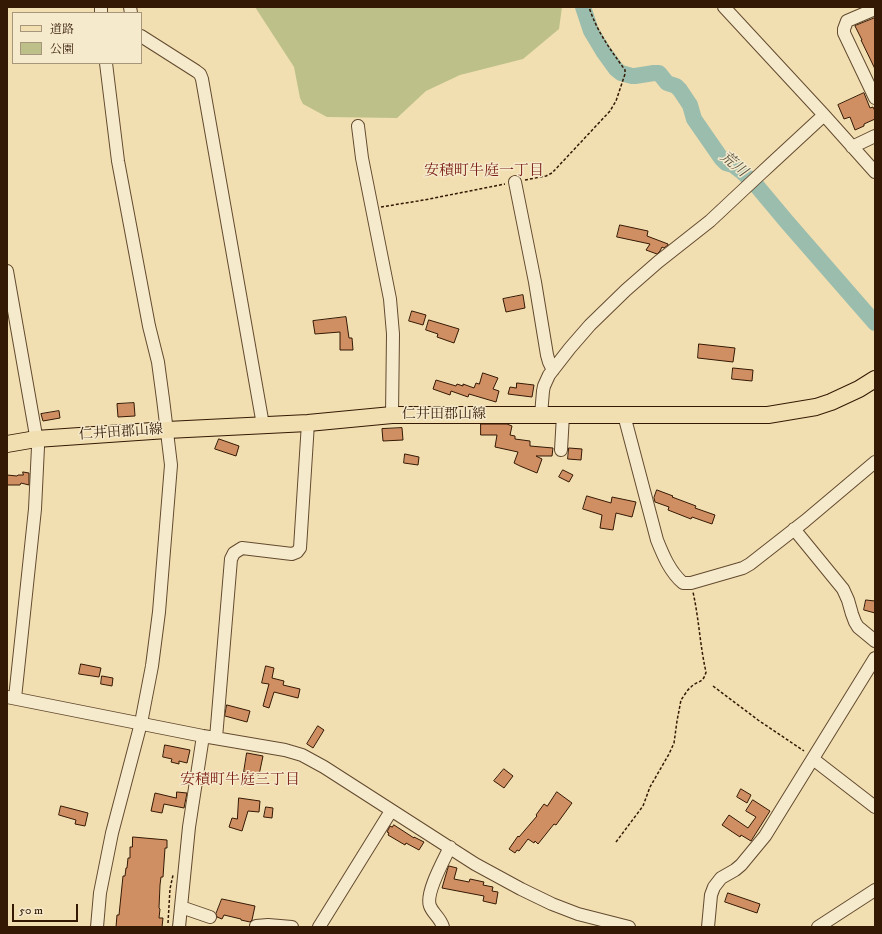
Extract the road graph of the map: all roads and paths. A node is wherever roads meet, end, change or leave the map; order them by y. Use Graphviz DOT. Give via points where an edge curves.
graph roads {
  1 [pos="589,7"];
  2 [pos="724,7"];
  3 [pos="875,9"];
  4 [pos="142,37"];
  5 [pos="106,64"];
  6 [pos="875,98"];
  7 [pos="824,115"];
  8 [pos="358,126"];
  9 [pos="875,136"];
  10 [pos="852,147"];
  11 [pos="875,172"];
  12 [pos="515,182"];
  13 [pos="372,208"];
  14 [pos="7,271"];
  15 [pos="553,370"];
  16 [pos="875,379"];
  17 [pos="541,415"];
  18 [pos="563,415"];
  19 [pos="624,415"];
  20 [pos="392,416"];
  21 [pos="308,423"];
  22 [pos="263,426"];
  23 [pos="167,430"];
  24 [pos="36,439"];
  25 [pos="7,444"];
  26 [pos="561,450"];
  27 [pos="875,462"];
  28 [pos="794,529"];
  29 [pos="691,583"];
  30 [pos="875,641"];
  31 [pos="875,658"];
  32 [pos="713,686"];
  33 [pos="11,697"];
  34 [pos="141,723"];
  35 [pos="202,736"];
  36 [pos="216,738"];
  37 [pos="813,759"];
  38 [pos="875,807"];
  39 [pos="391,811"];
  40 [pos="616,842"];
  41 [pos="450,847"];
  42 [pos="875,890"];
  43 [pos="181,907"];
  44 [pos="210,917"];
  45 [pos="256,926"];
  46 [pos="97,927"];
  47 [pos="179,927"];
  48 [pos="292,927"];
  49 [pos="320,927"];
  50 [pos="442,927"];
  51 [pos="629,927"];
  52 [pos="708,927"];
  53 [pos="818,927"];
  1 -- 12 [label="path" via="601,36 625,70 616,101 610,111 552,173"];
  2 -- 7 [label="street"];
  3 -- 6 [label="street" via="847,21 844,29"];
  4 -- 22 [label="street" via="196,70 202,79"];
  5 -- 23 [label="street" via="118,161 158,362"];
  7 -- 10 [label="street"];
  7 -- 15 [label="street" via="710,221 626,290 590,326"];
  8 -- 13 [label="street"];
  9 -- 10 [label="street"];
  10 -- 11 [label="street"];
  12 -- 13 [label="path"];
  12 -- 15 [label="street" via="547,355"];
  13 -- 20 [label="street" via="393,320"];
  14 -- 24 [label="street"];
  15 -- 17 [label="street" via="544,386"];
  16 -- 19 [label="main road, 仁井田郡山線" via="831,402 768,415"];
  17 -- 18 [label="main road, 仁井田郡山線"];
  17 -- 20 [label="main road, 仁井田郡山線"];
  18 -- 19 [label="main road, 仁井田郡山線"];
  18 -- 26 [label="street"];
  19 -- 29 [label="street" via="662,554 681,581"];
  20 -- 21 [label="main road, 仁井田郡山線"];
  21 -- 22 [label="main road, 仁井田郡山線"];
  21 -- 36 [label="street" via="300,548 292,554 242,548 234,552 231,559"];
  22 -- 23 [label="main road, 仁井田郡山線"];
  23 -- 24 [label="main road, 仁井田郡山線"];
  23 -- 34 [label="street" via="171,465 159,612"];
  24 -- 25 [label="main road, 仁井田郡山線"];
  24 -- 33 [label="street" via="38,447 35,509"];
  27 -- 28 [label="street"];
  28 -- 29 [label="street" via="743,568"];
  28 -- 30 [label="street" via="843,588 858,627"];
  29 -- 40 [label="path" via="706,672 703,680 688,689 681,700 670,754 650,787 643,806"];
  31 -- 37 [label="street"];
  32 -- 37 [label="path"];
  33 -- 34 [label="street"];
  34 -- 35 [label="street"];
  34 -- 46 [label="street" via="112,833 100,893"];
  35 -- 36 [label="street"];
  35 -- 43 [label="street"];
  36 -- 39 [label="street" via="302,755"];
  37 -- 38 [label="street"];
  37 -- 52 [label="street" via="765,836 741,865 721,878 714,887"];
  39 -- 41 [label="street"];
  39 -- 49 [label="street"];
  41 -- 50 [label="street" via="432,885 429,898"];
  41 -- 51 [label="street" via="475,864 552,904 578,914"];
  42 -- 53 [label="street"];
  43 -- 44 [label="street"];
  43 -- 47 [label="street"];
  45 -- 48 [label="street"];
}
